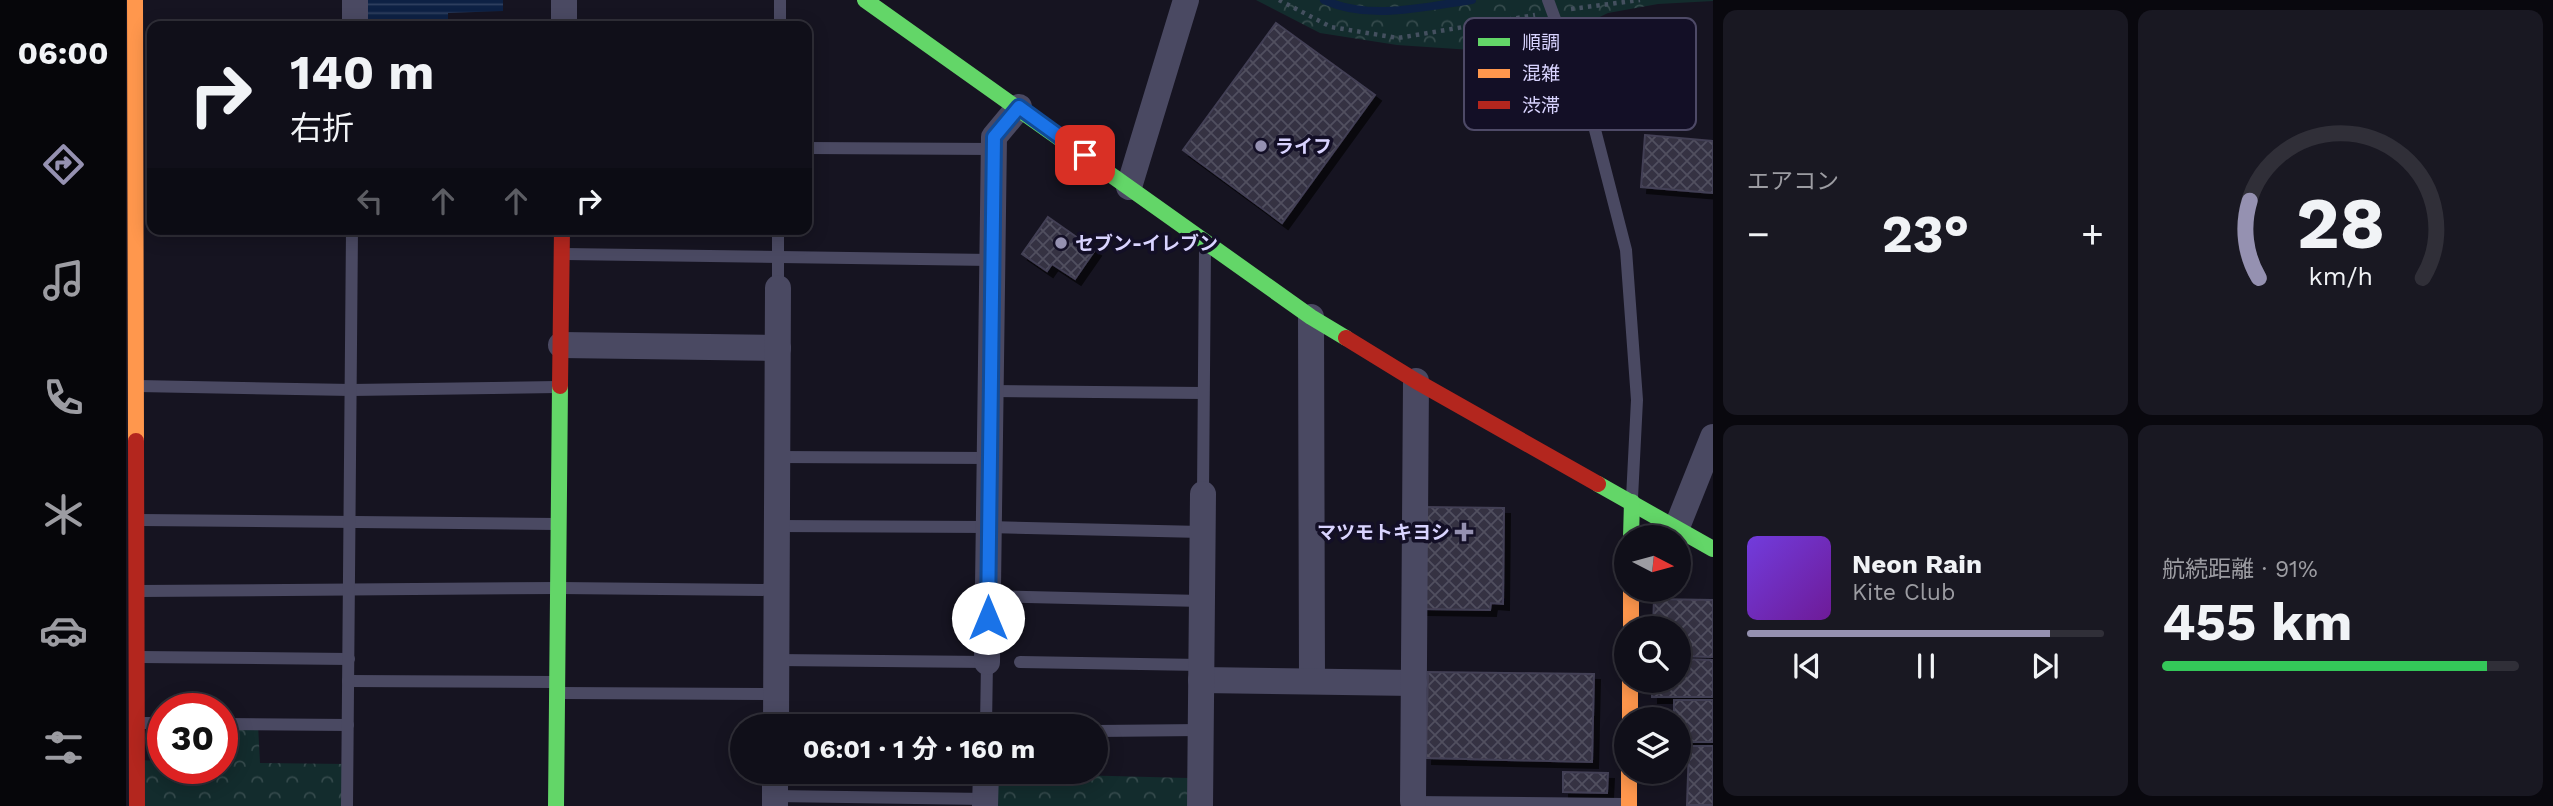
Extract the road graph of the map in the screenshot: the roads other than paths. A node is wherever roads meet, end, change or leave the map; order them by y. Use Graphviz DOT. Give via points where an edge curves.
graph roads {
  1 [pos="135,0"];
  2 [pos="355,0"];
  3 [pos="564,0"];
  4 [pos="780,0"];
  5 [pos="865,0"];
  6 [pos="1186,0"];
  7 [pos="355,21"];
  8 [pos="564,21"];
  9 [pos="780,21"];
  10 [pos="144,43"];
  11 [pos="1019,107"];
  12 [pos="1595,130"];
  13 [pos="135,145"];
  14 [pos="147,145"];
  15 [pos="812,148"];
  16 [pos="993,149"];
  17 [pos="1129,187"];
  18 [pos="352,235"];
  19 [pos="562,235"];
  20 [pos="778,235"];
  21 [pos="1205,242"];
  22 [pos="562,254"];
  23 [pos="778,256"];
  24 [pos="991,260"];
  25 [pos="778,288"];
  26 [pos="1311,317"];
  27 [pos="561,345"];
  28 [pos="778,348"];
  29 [pos="1416,381"];
  30 [pos="138,386"];
  31 [pos="561,387"];
  32 [pos="351,390"];
  33 [pos="990,391"];
  34 [pos="1203,393"];
  35 [pos="1713,437"];
  36 [pos="777,457"];
  37 [pos="989,457"];
  38 [pos="1203,494"];
  39 [pos="1632,502"];
  40 [pos="136,520"];
  41 [pos="349,522"];
  42 [pos="559,524"];
  43 [pos="1631,525"];
  44 [pos="1673,525"];
  45 [pos="1678,525"];
  46 [pos="776,526"];
  47 [pos="988,527"];
  48 [pos="1202,532"];
  49 [pos="1691,536"];
  50 [pos="1713,549"];
  51 [pos="559,588"];
  52 [pos="349,590"];
  53 [pos="776,590"];
  54 [pos="137,592"];
  55 [pos="988,596"];
  56 [pos="1202,601"];
  57 [pos="137,657"];
  58 [pos="348,659"];
  59 [pos="776,660"];
  60 [pos="987,662"];
  61 [pos="1020,662"];
  62 [pos="1201,672"];
  63 [pos="348,681"];
  64 [pos="1312,681"];
  65 [pos="1414,683"];
  66 [pos="558,687"];
  67 [pos="776,694"];
  68 [pos="775,714"];
  69 [pos="986,714"];
  70 [pos="138,723"];
  71 [pos="147,723"];
  72 [pos="238,724"];
  73 [pos="348,725"];
  74 [pos="1201,730"];
  75 [pos="1108,731"];
  76 [pos="986,784"];
  77 [pos="1629,784"];
  78 [pos="775,791"];
  79 [pos="986,802"];
  80 [pos="1413,803"];
  81 [pos="1629,805"];
  82 [pos="137,806"];
  83 [pos="347,806"];
  84 [pos="556,806"];
  85 [pos="1200,806"];
  1 -- 10 [label="street"];
  2 -- 7 [label="street"];
  3 -- 8 [label="street"];
  4 -- 9 [label="lane"];
  5 -- 11 [label="street"];
  6 -- 17 [label="street"];
  10 -- 13 [label="street"];
  11 -- 16 [label="street" via="994,137"];
  11 -- 17 [label="street"];
  12 -- 39 [label="lane" via="1626,250 1637,400"];
  13 -- 14 [label="lane"];
  13 -- 30 [label="street"];
  15 -- 16 [label="lane"];
  16 -- 24 [label="street"];
  17 -- 21 [label="street"];
  18 -- 32 [label="lane"];
  19 -- 22 [label="street"];
  20 -- 23 [label="lane"];
  21 -- 26 [label="street"];
  21 -- 34 [label="lane"];
  22 -- 23 [label="lane"];
  22 -- 27 [label="street"];
  23 -- 24 [label="lane"];
  23 -- 25 [label="lane"];
  24 -- 33 [label="street"];
  25 -- 28 [label="street"];
  26 -- 29 [label="street"];
  26 -- 64 [label="street"];
  27 -- 28 [label="street"];
  27 -- 31 [label="street"];
  28 -- 36 [label="street"];
  29 -- 39 [label="street"];
  29 -- 65 [label="street"];
  30 -- 32 [label="lane"];
  30 -- 40 [label="street"];
  31 -- 32 [label="lane"];
  31 -- 42 [label="street"];
  32 -- 41 [label="lane"];
  33 -- 34 [label="lane"];
  33 -- 37 [label="street"];
  34 -- 38 [label="lane"];
  35 -- 45 [label="street"];
  36 -- 37 [label="lane"];
  36 -- 46 [label="street"];
  37 -- 47 [label="street"];
  38 -- 48 [label="street"];
  39 -- 43 [label="street"];
  39 -- 44 [label="street"];
  40 -- 41 [label="lane"];
  40 -- 54 [label="street"];
  41 -- 42 [label="lane"];
  41 -- 52 [label="lane"];
  42 -- 51 [label="street"];
  46 -- 47 [label="lane"];
  46 -- 53 [label="street"];
  47 -- 48 [label="lane"];
  47 -- 55 [label="street"];
  48 -- 56 [label="street"];
  49 -- 50 [label="street"];
  51 -- 52 [label="lane"];
  51 -- 53 [label="lane"];
  51 -- 66 [label="street"];
  52 -- 54 [label="lane"];
  52 -- 58 [label="lane"];
  53 -- 59 [label="street"];
  54 -- 57 [label="street"];
  55 -- 56 [label="lane"];
  55 -- 60 [label="street"];
  56 -- 62 [label="street"];
  57 -- 58 [label="lane"];
  57 -- 70 [label="street"];
  58 -- 63 [label="lane"];
  59 -- 60 [label="lane"];
  59 -- 67 [label="street"];
  60 -- 69 [label="lane"];
  61 -- 62 [label="lane"];
  62 -- 64 [label="street"];
  62 -- 74 [label="street"];
  63 -- 66 [label="lane"];
  63 -- 73 [label="lane"];
  64 -- 65 [label="street"];
  65 -- 80 [label="street"];
  66 -- 67 [label="lane"];
  66 -- 84 [label="street"];
  67 -- 68 [label="street"];
  70 -- 71 [label="lane"];
  70 -- 82 [label="street"];
  72 -- 73 [label="lane"];
  73 -- 83 [label="lane"];
  74 -- 75 [label="lane"];
  74 -- 85 [label="street"];
  76 -- 79 [label="street"];
  77 -- 81 [label="street"];
  78 -- 79 [label="lane"];
  80 -- 81 [label="lane"];
}
